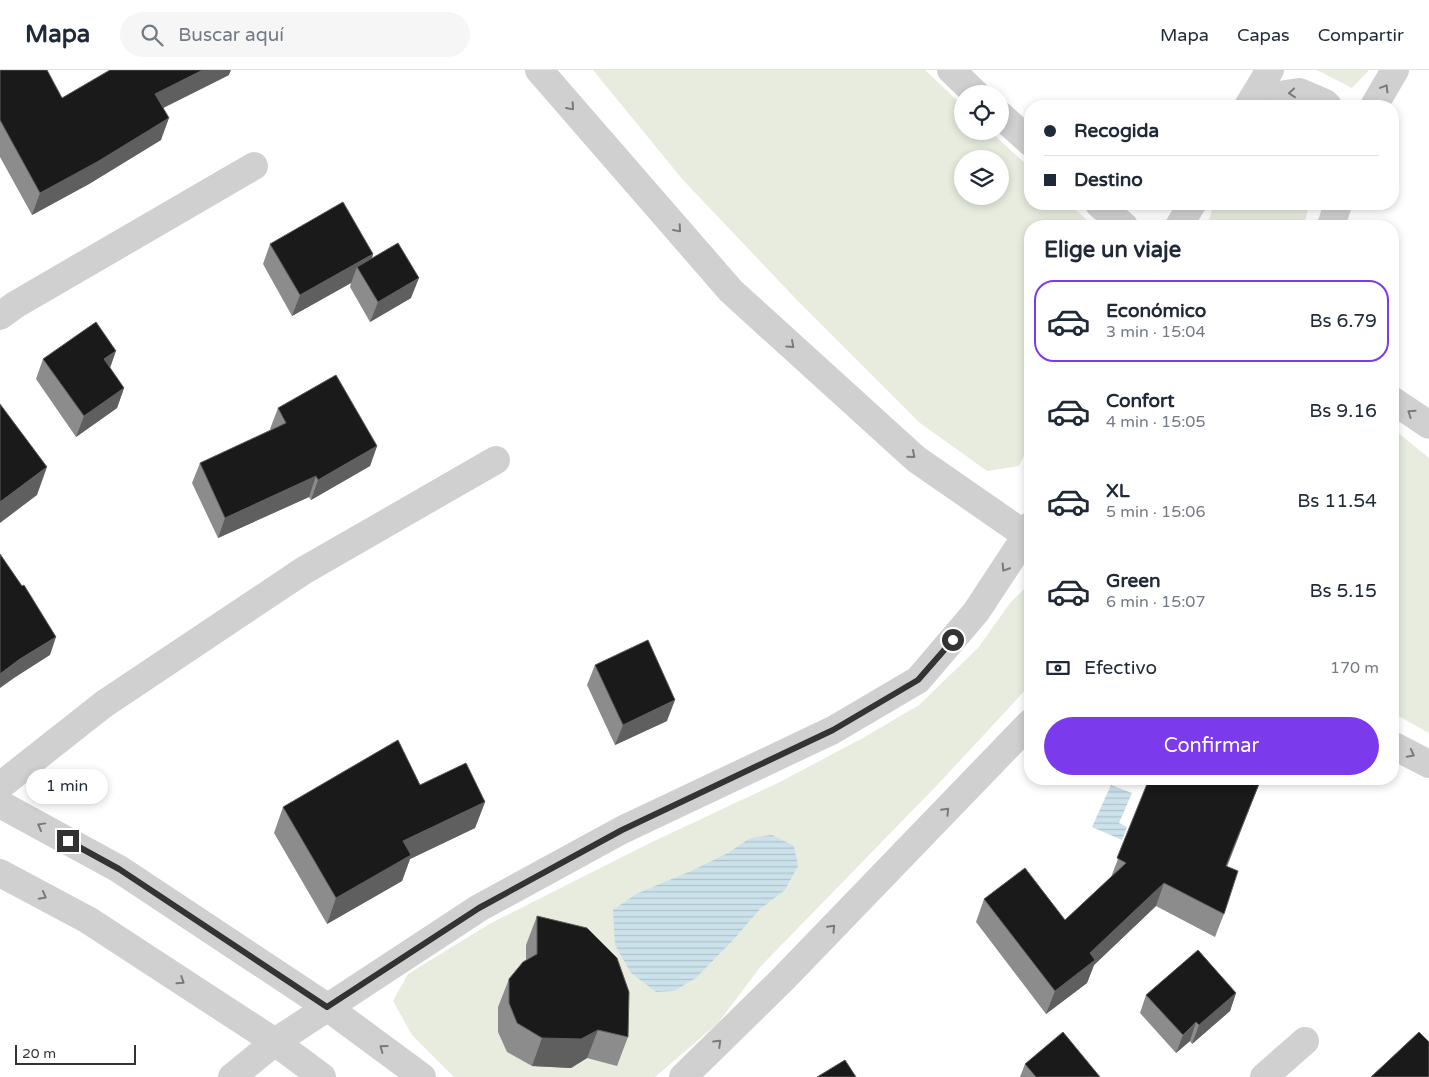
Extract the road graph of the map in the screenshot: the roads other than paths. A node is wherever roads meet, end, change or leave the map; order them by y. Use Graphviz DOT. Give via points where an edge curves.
graph roads {
  1 [pos="539,70"];
  2 [pos="951,70"];
  3 [pos="1270,70"];
  4 [pos="1396,70"];
  5 [pos="967,85"];
  6 [pos="1253,100"];
  7 [pos="1264,100"];
  8 [pos="1318,100"];
  9 [pos="1378,100"];
  10 [pos="1009,123"];
  11 [pos="1024,137"];
  12 [pos="254,166"];
  13 [pos="1106,210"];
  14 [pos="1117,220"];
  15 [pos="0,316"];
  16 [pos="1399,405"];
  17 [pos="1429,425"];
  18 [pos="496,460"];
  19 [pos="1024,530"];
  20 [pos="1024,540"];
  21 [pos="1024,728"];
  22 [pos="1399,749"];
  23 [pos="1429,764"];
  24 [pos="0,786"];
  25 [pos="0,804"];
  26 [pos="0,873"];
  27 [pos="327,1007"];
  28 [pos="1305,1041"];
  29 [pos="275,1042"];
  30 [pos="232,1077"];
  31 [pos="322,1077"];
  32 [pos="422,1077"];
  33 [pos="683,1077"];
  34 [pos="1264,1077"];
  1 -- 19 [label="street, one-way" via="731,291 916,459"];
  2 -- 5 [label="street"];
  3 -- 6 [label="street"];
  9 -- 4 [label="street, one-way"];
  8 -- 7 [label="street, one-way" via="1298,92"];
  10 -- 11 [label="street"];
  12 -- 15 [label="street"];
  13 -- 14 [label="street"];
  17 -- 16 [label="street, one-way"];
  18 -- 24 [label="street" via="302,571 104,704"];
  20 -- 27 [label="street, one-way" via="976,612 918,680 833,730 622,830 479,908"];
  33 -- 21 [label="street, one-way" via="783,979"];
  22 -- 23 [label="street, one-way"];
  27 -- 25 [label="street, one-way" via="119,869"];
  26 -- 29 [label="street, one-way" via="88,920"];
  27 -- 29 [label="street"];
  32 -- 27 [label="street, one-way"];
  28 -- 34 [label="street"];
  29 -- 30 [label="street"];
  29 -- 31 [label="street"];
}
